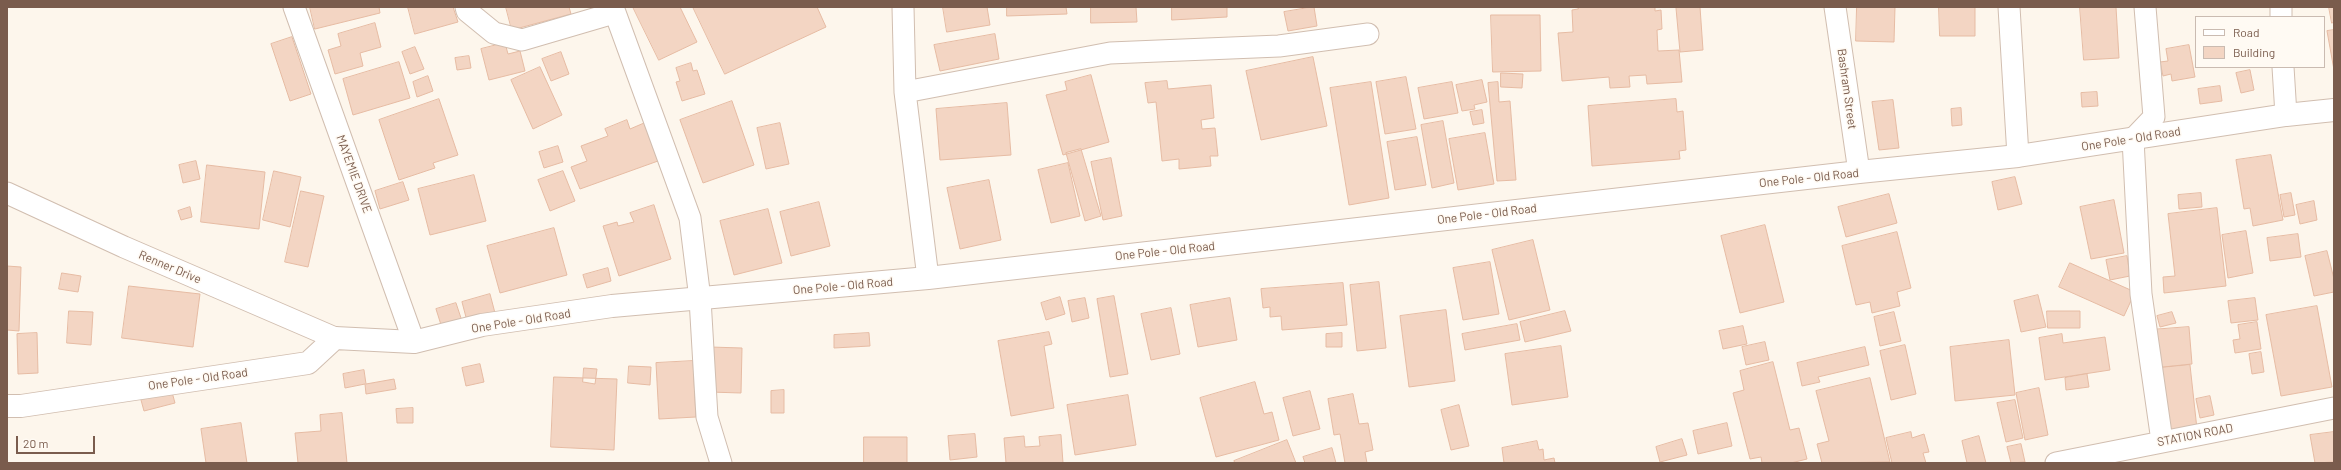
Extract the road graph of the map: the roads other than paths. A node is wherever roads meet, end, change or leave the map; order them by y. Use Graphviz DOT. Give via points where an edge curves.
graph roads {
  1 [pos="294,7"];
  2 [pos="466,7"];
  3 [pos="903,7"];
  4 [pos="1835,7"];
  5 [pos="2010,7"];
  6 [pos="2145,7"];
  7 [pos="614,10"];
  8 [pos="1368,34"];
  9 [pos="2284,68"];
  10 [pos="905,92"];
  11 [pos="2334,110"];
  12 [pos="2286,115"];
  13 [pos="2133,139"];
  14 [pos="2018,156"];
  15 [pos="1859,172"];
  16 [pos="7,193"];
  17 [pos="928,278"];
  18 [pos="700,300"];
  19 [pos="336,338"];
  20 [pos="414,342"];
  21 [pos="7,406"];
  22 [pos="2334,408"];
  23 [pos="2162,440"];
  24 [pos="721,463"];
  25 [pos="2056,463"];
  1 -- 20 [label="street, MAYEMIE DRIVE"];
  2 -- 7 [label="street" via="467,11 494,33 522,40"];
  3 -- 10 [label="street"];
  4 -- 15 [label="street, Bashram Street"];
  5 -- 14 [label="street"];
  6 -- 13 [label="street" via="2154,117"];
  7 -- 18 [label="street" via="690,218"];
  8 -- 10 [label="street" via="1278,46 1110,54"];
  9 -- 12 [label="street"];
  10 -- 17 [label="street"];
  11 -- 12 [label="street, One Pole - Old Road"];
  12 -- 13 [label="street, One Pole - Old Road"];
  13 -- 14 [label="street, One Pole - Old Road"];
  13 -- 23 [label="street" via="2141,294"];
  14 -- 15 [label="street, One Pole - Old Road"];
  15 -- 17 [label="street, One Pole - Old Road"];
  16 -- 19 [label="street, Renner Drive" via="124,247"];
  17 -- 18 [label="street, One Pole - Old Road"];
  18 -- 20 [label="street, One Pole - Old Road" via="612,306 523,318"];
  18 -- 24 [label="street" via="707,417"];
  19 -- 20 [label="street, One Pole - Old Road"];
  19 -- 21 [label="street, One Pole - Old Road" via="308,363 22,406"];
  22 -- 23 [label="street, STATION ROAD"];
  23 -- 25 [label="street, STATION ROAD"];
}
